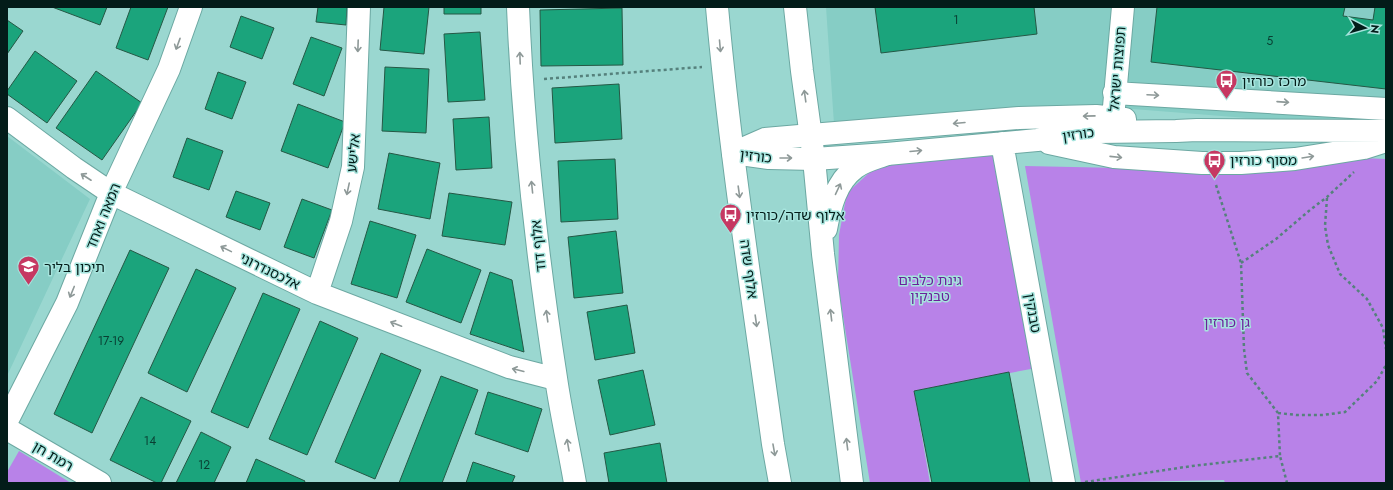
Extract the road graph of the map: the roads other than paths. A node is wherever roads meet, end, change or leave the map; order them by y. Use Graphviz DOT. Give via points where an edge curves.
graph roads {
  1 [pos="191,7"];
  2 [pos="359,7"];
  3 [pos="518,7"];
  4 [pos="717,7"];
  5 [pos="795,7"];
  6 [pos="1123,7"];
  7 [pos="1114,93"];
  8 [pos="1386,109"];
  9 [pos="7,118"];
  10 [pos="1113,124"];
  11 [pos="1386,131"];
  12 [pos="811,135"];
  13 [pos="1036,140"];
  14 [pos="1386,141"];
  15 [pos="1002,143"];
  16 [pos="733,153"];
  17 [pos="887,154"];
  18 [pos="814,159"];
  19 [pos="111,193"];
  20 [pos="823,254"];
  21 [pos="317,294"];
  22 [pos="556,379"];
  23 [pos="7,421"];
  24 [pos="7,429"];
  25 [pos="100,483"];
  26 [pos="575,483"];
  27 [pos="780,483"];
  28 [pos="852,483"];
  29 [pos="1064,483"];
  1 -- 19 [label="street, המאה ואחד, one-way" via="169,69"];
  2 -- 21 [label="street, אלישע, one-way" via="353,167 341,221"];
  22 -- 3 [label="street, אלוף דוד, one-way" via="539,258 521,81"];
  4 -- 16 [label="street, אלוף שדה, one-way"];
  12 -- 5 [label="street, one-way"];
  6 -- 7 [label="street, תפוצות ישראל"];
  7 -- 8 [label="street, one-way"];
  7 -- 10 [label="street, תפוצות ישראל"];
  19 -- 9 [label="street, אלכסנדרוני, one-way"];
  10 -- 11 [label="street, כורזין" via="1176,131"];
  10 -- 12 [label="street, כורזין, one-way" via="1096,116 1019,118"];
  10 -- 13 [label="street, כורזין" via="1097,132"];
  12 -- 16 [label="street, כורזין" via="765,139"];
  12 -- 18 [label="street"];
  13 -- 14 [label="street, one-way" via="1114,157 1210,163 1295,159 1364,148"];
  13 -- 15 [label="street, כורזין"];
  17 -- 15 [label="street, כורזין, one-way"];
  15 -- 29 [label="street, טבנקין"];
  16 -- 18 [label="street, כורזין, one-way" via="769,158"];
  16 -- 27 [label="street, אלוף שדה, one-way"];
  17 -- 18 [label="street, כורזין"];
  20 -- 17 [label="street, one-way" via="828,220 842,181 856,167"];
  18 -- 20 [label="street"];
  21 -- 19 [label="street, אלכסנדרוני, one-way"];
  19 -- 23 [label="street, המאה ואחד, one-way" via="67,303"];
  28 -- 20 [label="street, one-way"];
  22 -- 21 [label="street, אלכסנדרוני, one-way" via="509,367"];
  26 -- 22 [label="street, אלוף דוד, one-way"];
  24 -- 25 [label="street, רמת חן"];
}
